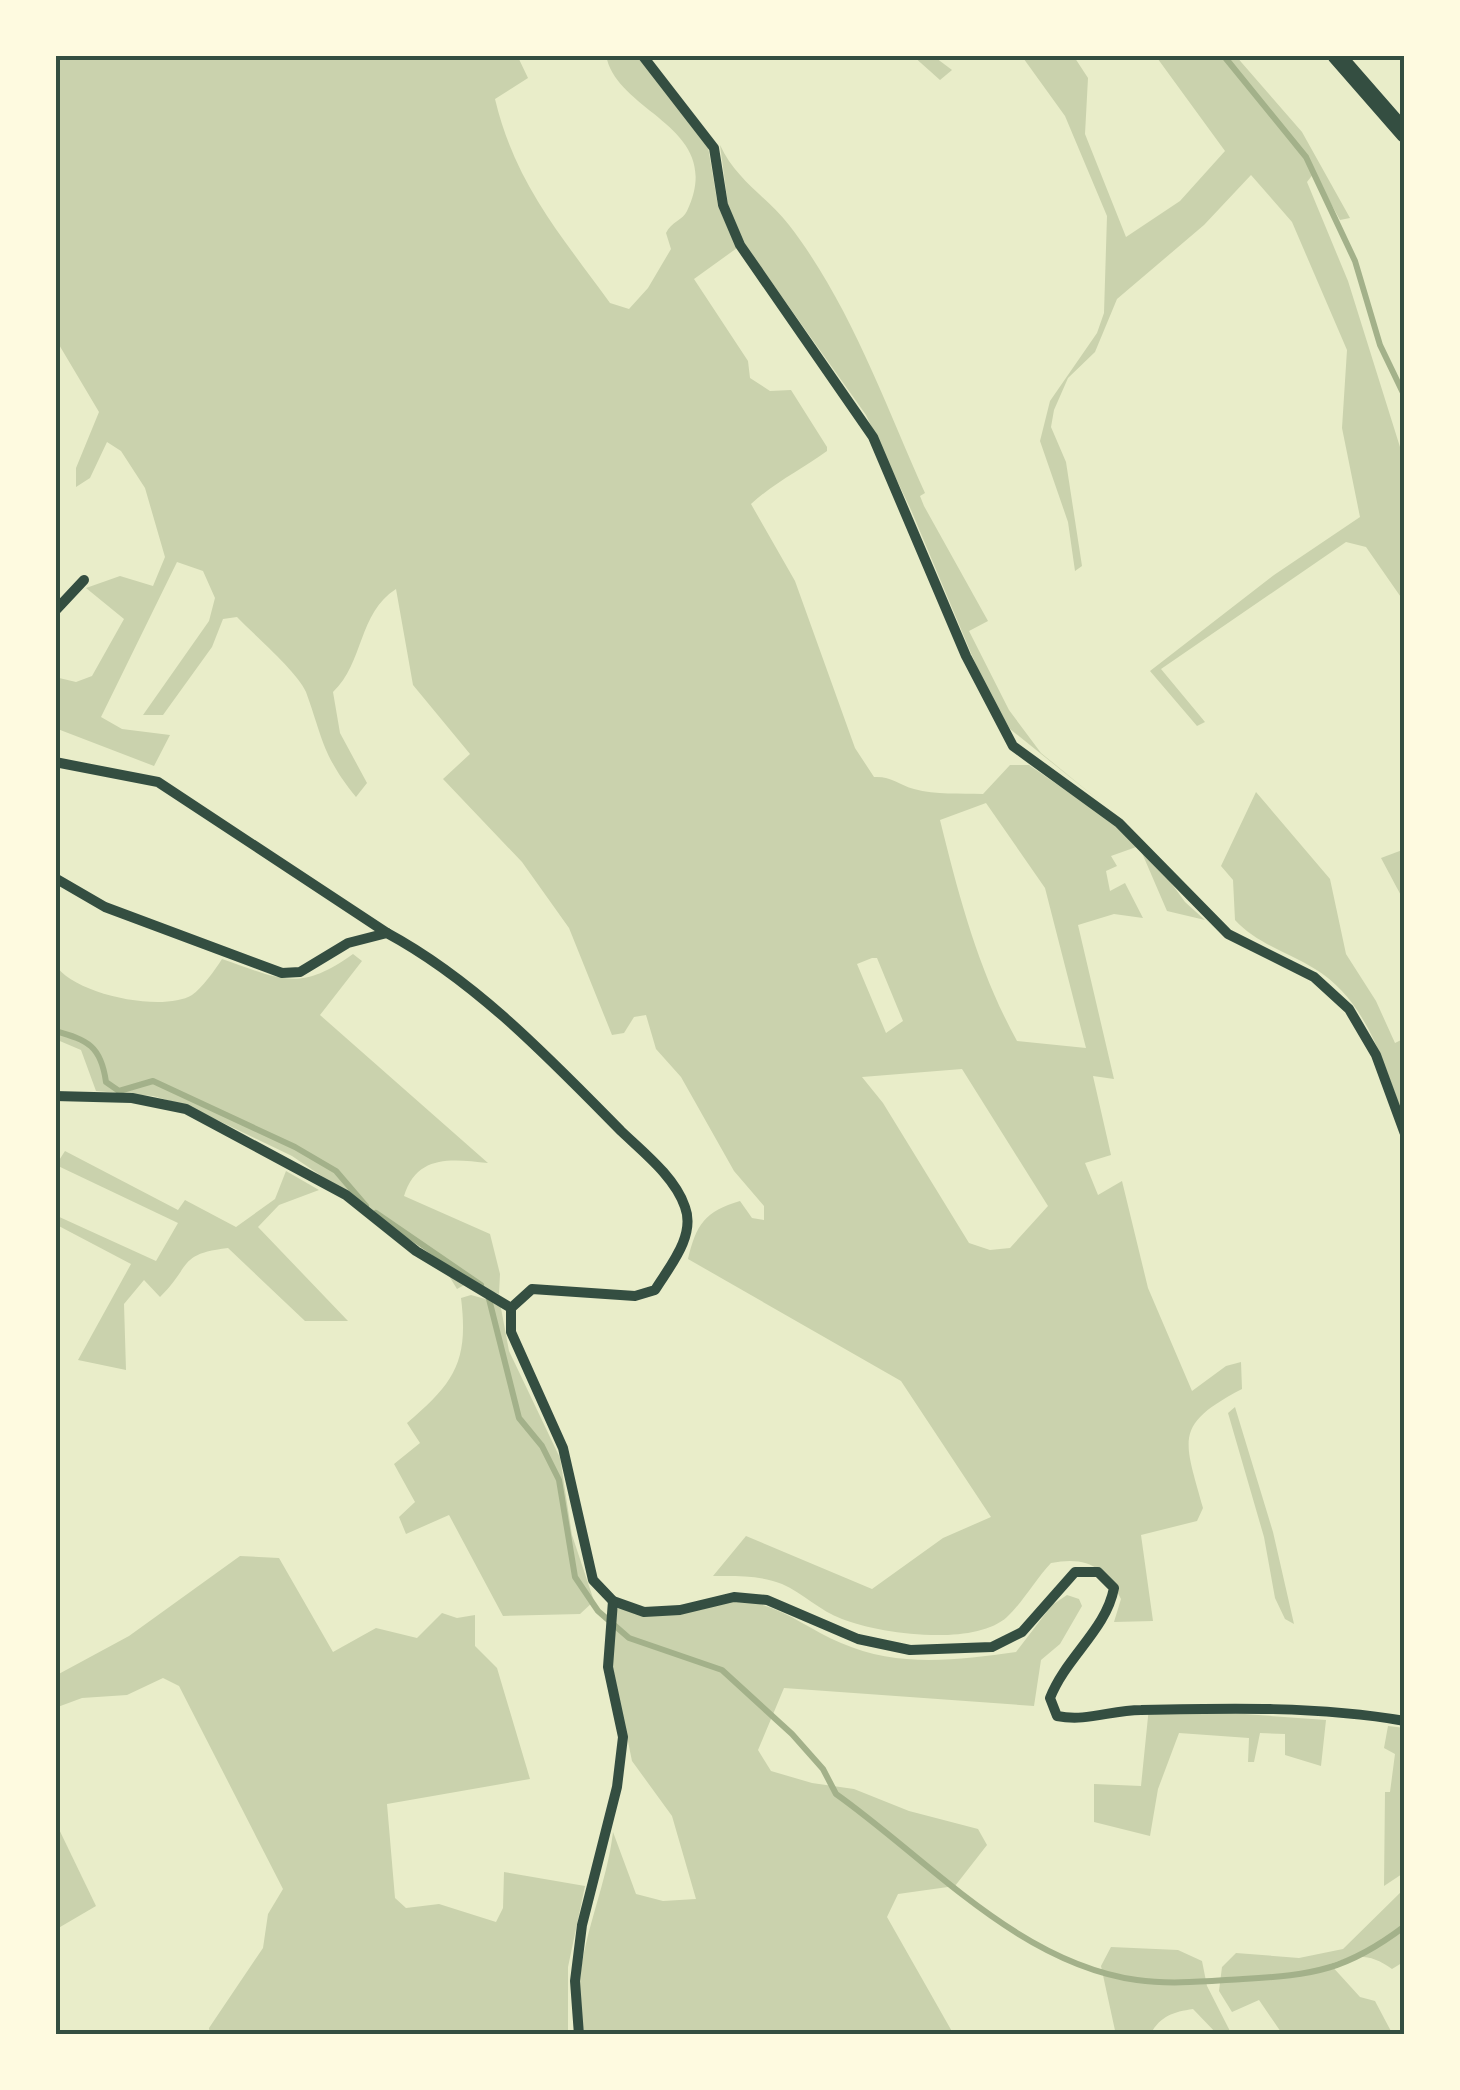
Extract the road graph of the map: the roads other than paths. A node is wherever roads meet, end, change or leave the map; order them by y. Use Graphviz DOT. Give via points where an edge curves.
graph roads {
  1 [pos="642,55"];
  2 [pos="1336,55"];
  3 [pos="1405,134"];
  4 [pos="84,580"];
  5 [pos="55,610"];
  6 [pos="55,762"];
  7 [pos="55,878"];
  8 [pos="387,933"];
  9 [pos="55,1096"];
  10 [pos="1405,1134"];
  11 [pos="511,1308"];
  12 [pos="613,1601"];
  13 [pos="1405,1721"];
  14 [pos="579,2035"];
  1 -- 10 [label="street" via="714,148 723,206 740,245 873,436 966,656 1012,746 1132,834 1228,934 1314,977 1349,1009 1376,1055"];
  2 -- 3 [label="main road"];
  4 -- 5 [label="street"];
  6 -- 8 [label="street" via="158,782"];
  7 -- 8 [label="street" via="105,908 282,973 300,972 348,943"];
  8 -- 11 [label="street" via="532,1042 664,1174 686,1208 685,1241 655,1290 635,1296 532,1289"];
  9 -- 11 [label="street" via="132,1098 186,1109 346,1196 416,1251"];
  11 -- 12 [label="street" via="511,1332 563,1448 593,1580"];
  12 -- 13 [label="street" via="644,1612 734,1597 767,1600 858,1639 910,1650 992,1646 1022,1632 1076,1572 1098,1572 1114,1588 1110,1610 1061,1670 1050,1698 1057,1716 1079,1721 1136,1710 1244,1710"];
  12 -- 14 [label="street" via="608,1666 623,1736 617,1787 582,1924 575,1981"];
}
